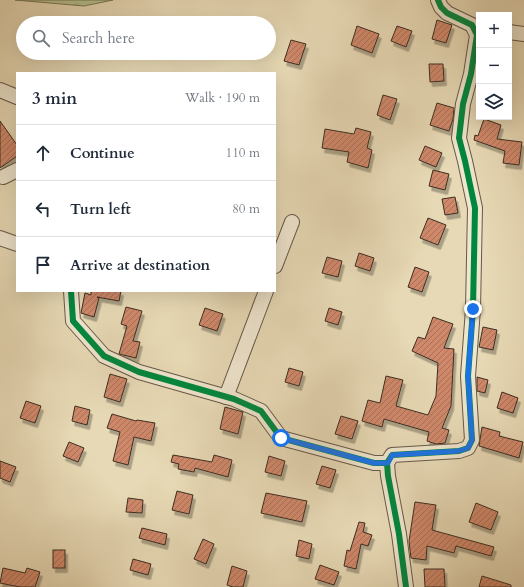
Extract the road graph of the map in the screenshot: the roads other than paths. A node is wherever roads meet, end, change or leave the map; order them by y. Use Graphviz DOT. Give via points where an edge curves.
graph roads {
  1 [pos="438,0"];
  2 [pos="475,26"];
  3 [pos="512,32"];
  4 [pos="524,34"];
  5 [pos="0,90"];
  6 [pos="16,96"];
  7 [pos="16,170"];
  8 [pos="3,177"];
  9 [pos="292,222"];
  10 [pos="0,238"];
  11 [pos="16,244"];
  12 [pos="276,263"];
  13 [pos="71,292"];
  14 [pos="266,292"];
  15 [pos="226,397"];
  16 [pos="388,463"];
  17 [pos="406,587"];
  1 -- 2 [label="street" via="447,14"];
  2 -- 16 [label="street" via="477,35 459,138 475,208 473,309 468,376 472,440 468,448 459,451 392,455"];
  3 -- 4 [label="street"];
  5 -- 6 [label="street"];
  7 -- 8 [label="street"];
  9 -- 12 [label="street"];
  10 -- 11 [label="street"];
  13 -- 15 [label="street" via="73,321 104,356 139,372"];
  14 -- 15 [label="street"];
  15 -- 16 [label="street" via="261,411 281,438 374,463"];
  16 -- 17 [label="street"];
}
